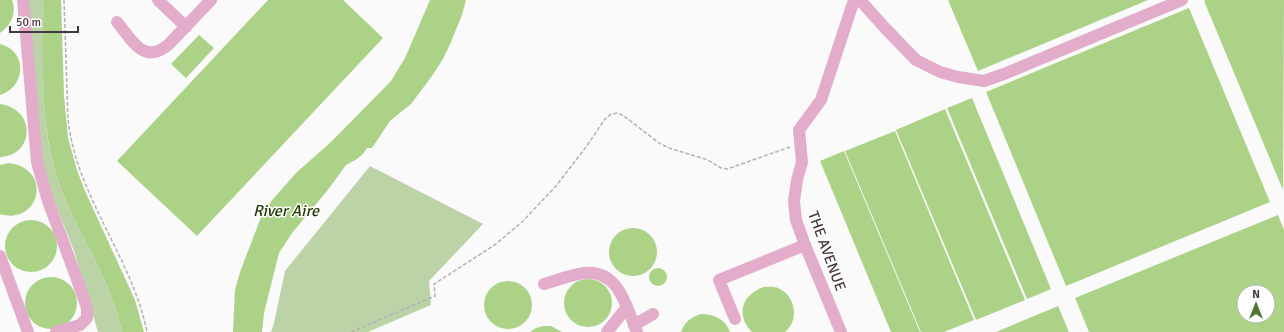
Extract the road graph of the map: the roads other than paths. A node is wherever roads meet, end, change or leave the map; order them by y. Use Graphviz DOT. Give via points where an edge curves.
graph roads {
  1 [pos="23,0"];
  2 [pos="158,0"];
  3 [pos="211,0"];
  4 [pos="854,0"];
  5 [pos="860,0"];
  6 [pos="1182,0"];
  7 [pos="117,22"];
  8 [pos="186,27"];
  9 [pos="805,245"];
  10 [pos="0,256"];
  11 [pos="544,284"];
  12 [pos="627,307"];
  13 [pos="653,314"];
  14 [pos="735,319"];
  15 [pos="636,329"];
  16 [pos="28,332"];
  17 [pos="56,332"];
  18 [pos="607,332"];
  19 [pos="841,332"];
  1 -- 17 [label="street" via="37,162 48,201 87,308 88,318 80,325"];
  2 -- 8 [label="street"];
  3 -- 8 [label="street"];
  4 -- 9 [label="street, THE AVENUE" via="821,100 799,130 802,162 794,201 796,220"];
  5 -- 6 [label="street" via="916,60 940,72 984,81"];
  7 -- 8 [label="street" via="135,44 145,52 151,53 163,49"];
  9 -- 14 [label="street" via="719,280"];
  9 -- 19 [label="street, THE AVENUE"];
  10 -- 16 [label="street"];
  11 -- 12 [label="street" via="583,273 597,272 610,279 619,289"];
  12 -- 15 [label="street"];
  12 -- 18 [label="street"];
  13 -- 15 [label="street"];
}
